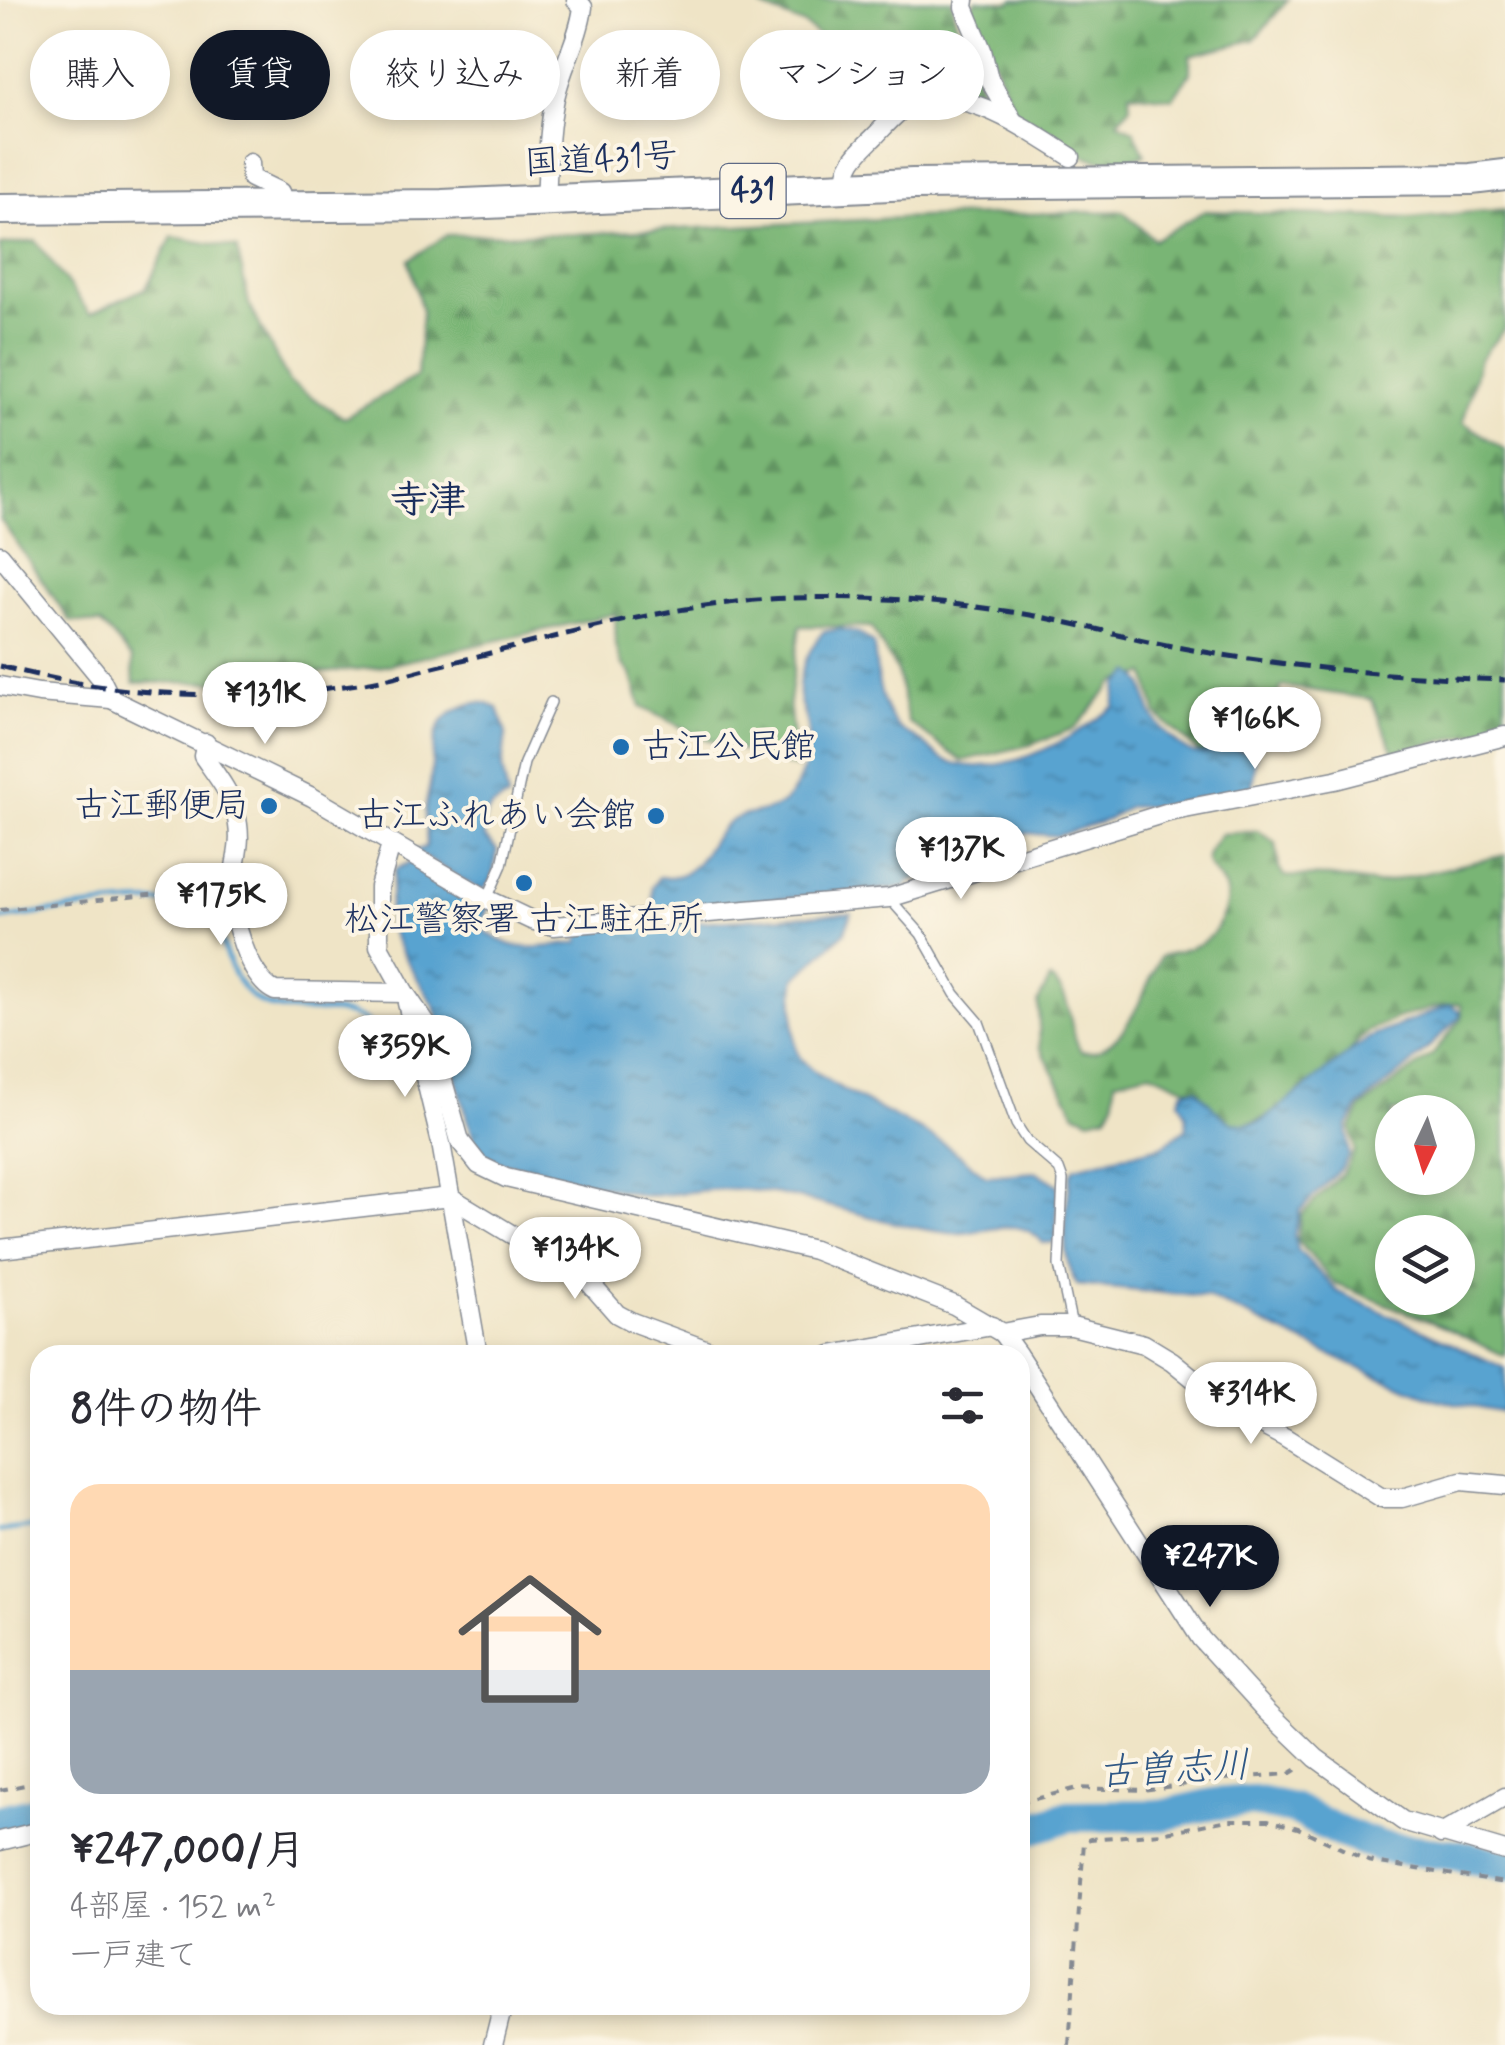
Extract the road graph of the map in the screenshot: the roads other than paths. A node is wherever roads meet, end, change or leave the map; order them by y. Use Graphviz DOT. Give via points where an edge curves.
graph roads {
  1 [pos="576,0"];
  2 [pos="965,0"];
  3 [pos="1014,122"];
  4 [pos="1071,157"];
  5 [pos="250,163"];
  6 [pos="1505,174"];
  7 [pos="846,187"];
  8 [pos="546,200"];
  9 [pos="285,208"];
  10 [pos="0,209"];
  11 [pos="0,555"];
  12 [pos="0,686"];
  13 [pos="111,699"];
  14 [pos="550,702"];
  15 [pos="1505,736"];
  16 [pos="206,744"];
  17 [pos="391,845"];
  18 [pos="890,898"];
  19 [pos="488,899"];
  20 [pos="404,993"];
  21 [pos="450,1197"];
  22 [pos="0,1249"];
  23 [pos="1072,1326"];
  24 [pos="997,1329"];
  25 [pos="476,1345"];
  26 [pos="694,1345"];
  27 [pos="895,1345"];
  28 [pos="1010,1345"];
  29 [pos="1030,1373"];
  30 [pos="1505,1484"];
  31 [pos="1505,1797"];
  32 [pos="30,1834"];
  33 [pos="1441,1834"];
  34 [pos="0,1841"];
  35 [pos="1505,1851"];
  36 [pos="500,2015"];
  37 [pos="493,2045"];
  1 -- 8 [label="street" via="583,7 580,29 555,97"];
  2 -- 3 [label="street" via="988,79"];
  3 -- 4 [label="street"];
  3 -- 7 [label="street" via="946,96 910,104 852,158"];
  5 -- 9 [label="street" via="252,178 280,192"];
  6 -- 7 [label="highway, 国道431号 / 431"];
  7 -- 8 [label="highway, 国道431号 / 431"];
  8 -- 9 [label="highway, 国道431号 / 431"];
  9 -- 10 [label="highway, 国道431号 / 431"];
  11 -- 13 [label="street" via="100,676"];
  12 -- 13 [label="street"];
  13 -- 16 [label="street"];
  14 -- 19 [label="lane" via="524,763 502,866"];
  15 -- 18 [label="street" via="1335,780 1169,812"];
  16 -- 17 [label="street"];
  16 -- 20 [label="street" via="204,756 234,806 240,848 233,912 264,986"];
  17 -- 19 [label="street"];
  17 -- 20 [label="street" via="378,887 379,946"];
  18 -- 19 [label="street" via="554,926"];
  18 -- 23 [label="lane" via="979,1022 1016,1124 1059,1169 1059,1265"];
  20 -- 21 [label="street"];
  20 -- 24 [label="street" via="427,1025 460,1141 490,1172 814,1250 899,1281"];
  21 -- 22 [label="street"];
  21 -- 25 [label="street"];
  21 -- 26 [label="street" via="587,1280 616,1314"];
  23 -- 24 [label="street"];
  23 -- 30 [label="street" via="1144,1344 1231,1409 1373,1495 1402,1498 1461,1481"];
  24 -- 27 [label="street"];
  24 -- 28 [label="street"];
  29 -- 33 [label="street" via="1201,1639 1316,1758 1403,1821"];
  31 -- 33 [label="street"];
  32 -- 34 [label="street"];
  33 -- 35 [label="street"];
  36 -- 37 [label="street"];
}
